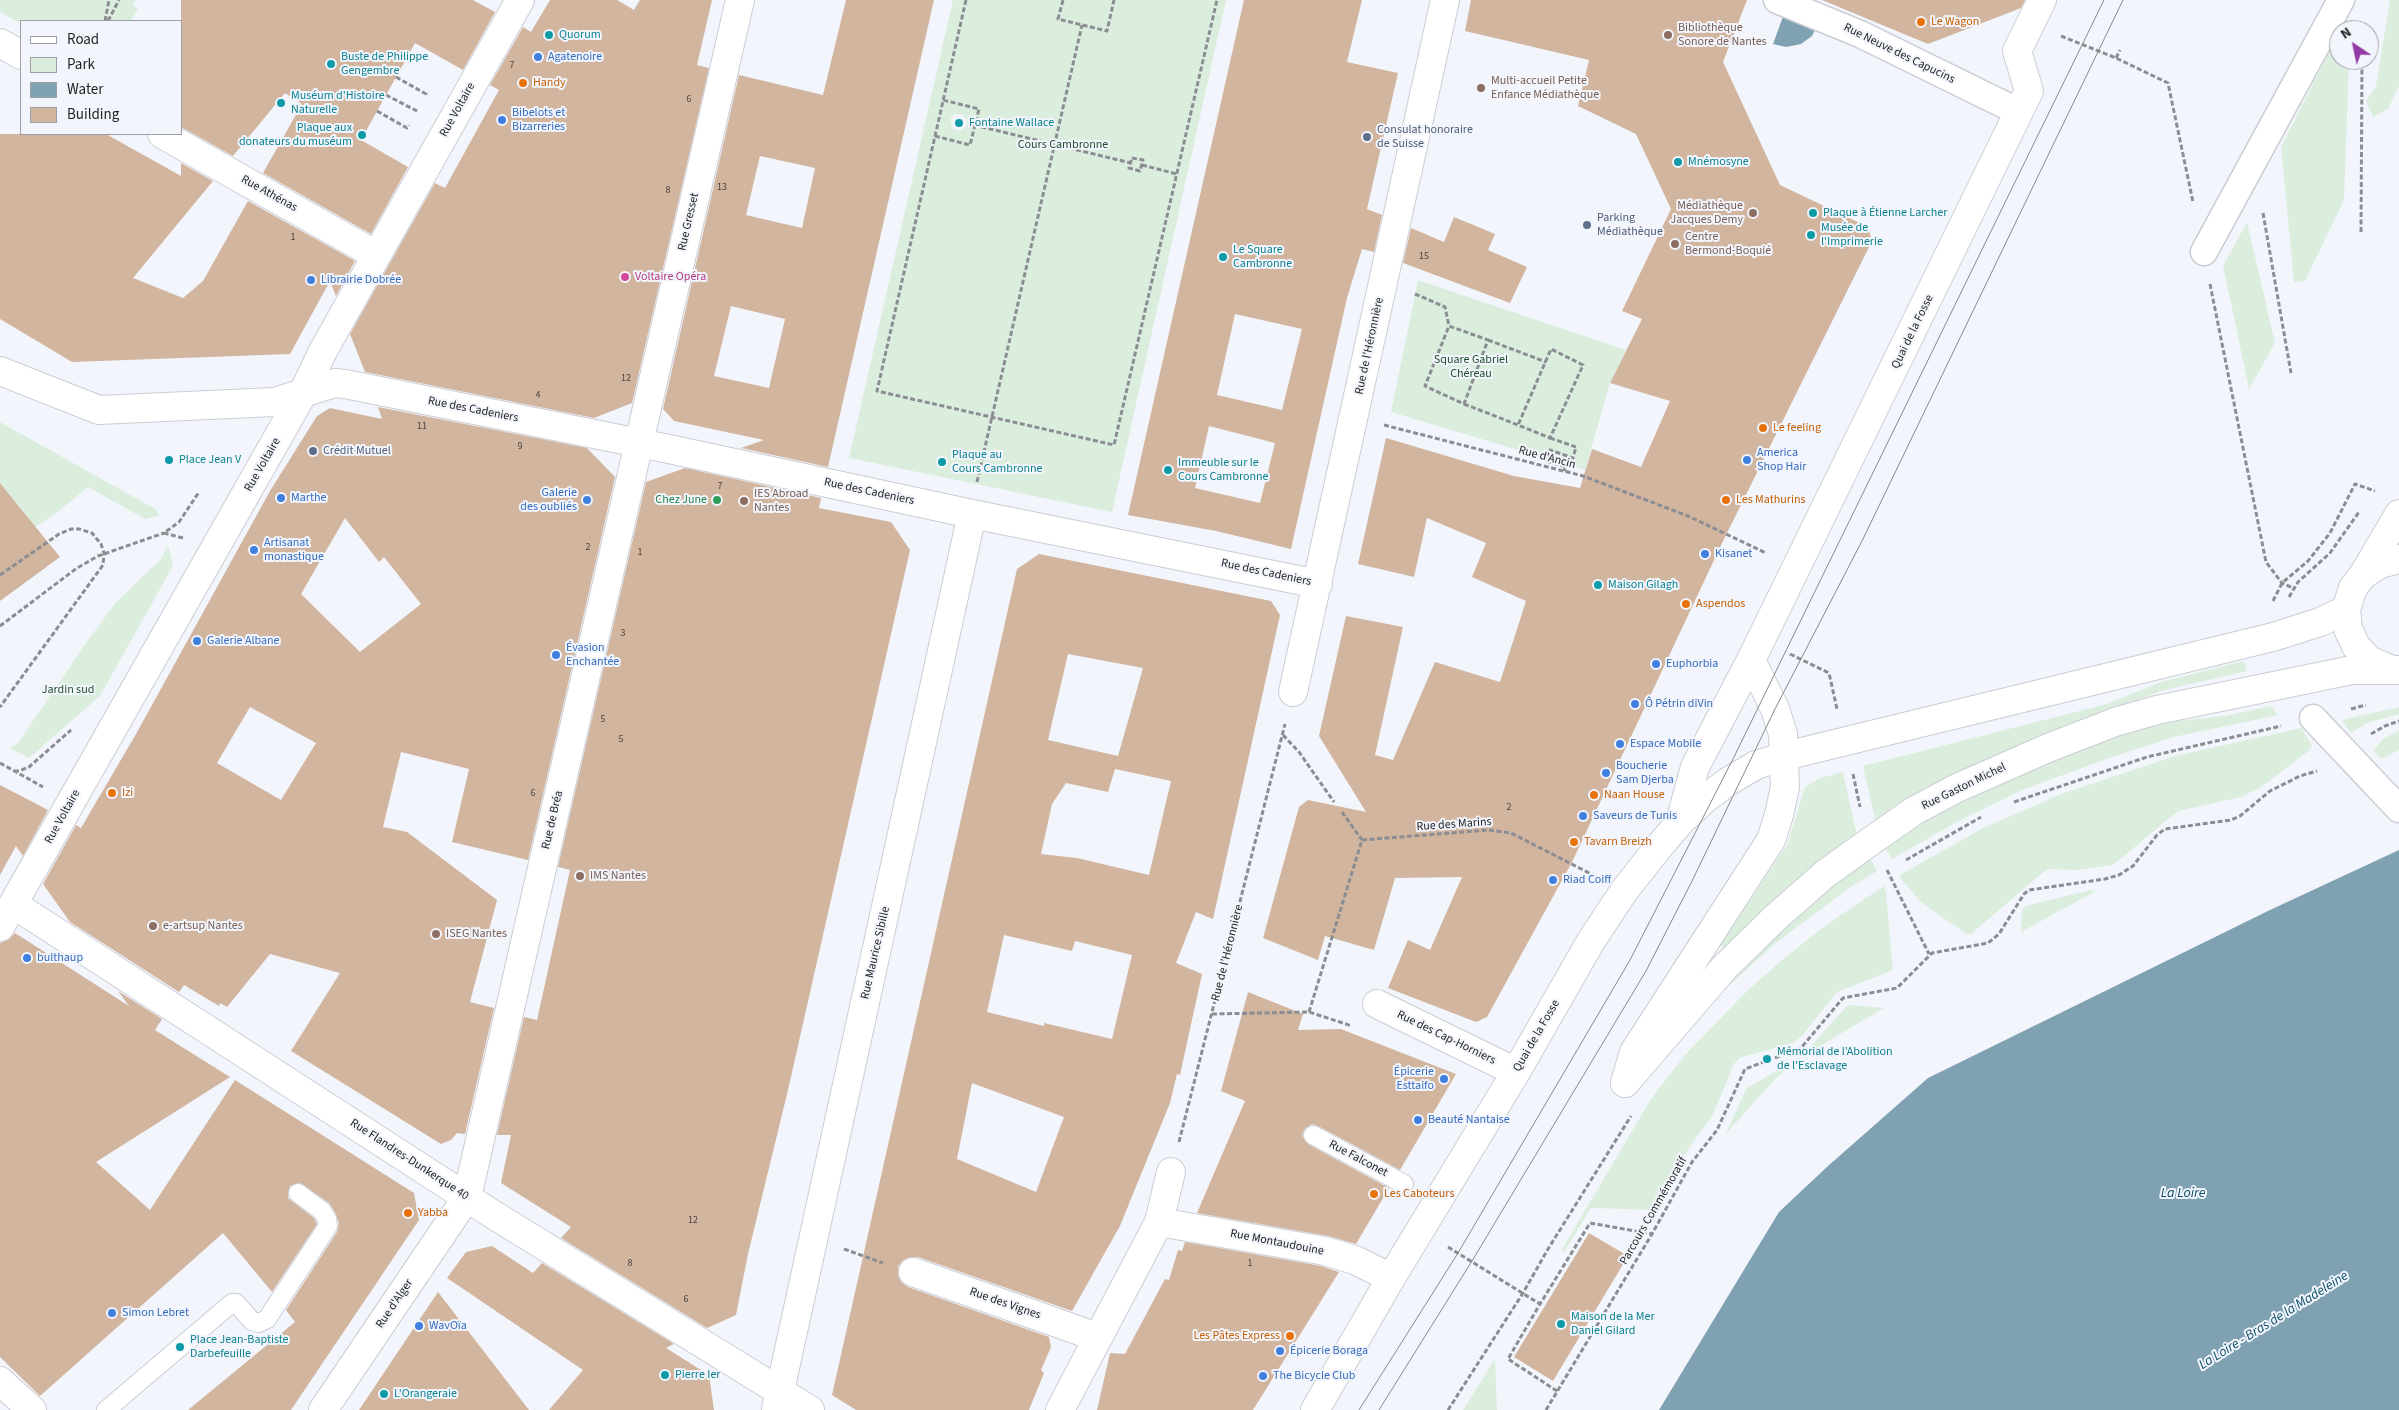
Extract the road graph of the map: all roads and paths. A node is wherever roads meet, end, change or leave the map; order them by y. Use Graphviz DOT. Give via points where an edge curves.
graph roads {
  1 [pos="109,0"];
  2 [pos="119,0"];
  3 [pos="520,0"];
  4 [pos="740,0"];
  5 [pos="966,0"];
  6 [pos="1063,0"];
  7 [pos="1114,0"];
  8 [pos="1217,0"];
  9 [pos="1445,0"];
  10 [pos="1777,0"];
  11 [pos="2042,0"];
  12 [pos="2341,0"];
  13 [pos="106,20"];
  14 [pos="107,20"];
  15 [pos="1082,25"];
  16 [pos="0,43"];
  17 [pos="2120,50"];
  18 [pos="20,54"];
  19 [pos="2116,58"];
  20 [pos="2362,70"];
  21 [pos="396,78"];
  22 [pos="386,94"];
  23 [pos="943,100"];
  24 [pos="414,109"];
  25 [pos="377,111"];
  26 [pos="2019,112"];
  27 [pos="974,125"];
  28 [pos="164,135"];
  29 [pos="935,136"];
  30 [pos="1055,145"];
  31 [pos="1131,163"];
  32 [pos="2254,164"];
  33 [pos="1142,165"];
  34 [pos="1177,174"];
  35 [pos="2361,232"];
  36 [pos="2204,252"];
  37 [pos="376,255"];
  38 [pos="1384,281"];
  39 [pos="1449,326"];
  40 [pos="1488,340"];
  41 [pos="1546,362"];
  42 [pos="0,371"];
  43 [pos="2291,373"];
  44 [pos="303,393"];
  45 [pos="1464,404"];
  46 [pos="1355,417"];
  47 [pos="992,418"];
  48 [pos="1518,425"];
  49 [pos="1550,438"];
  50 [pos="638,443"];
  51 [pos="1564,471"];
  52 [pos="977,484"];
  53 [pos="2379,492"];
  54 [pos="972,514"];
  55 [pos="2399,514"];
  56 [pos="164,533"];
  57 [pos="104,554"];
  58 [pos="2399,559"];
  59 [pos="1796,567"];
  60 [pos="0,575"];
  61 [pos="2362,575"];
  62 [pos="1318,584"];
  63 [pos="2272,604"];
  64 [pos="2346,610"];
  65 [pos="0,626"];
  66 [pos="1756,650"];
  67 [pos="2399,670"];
  68 [pos="1293,692"];
  69 [pos="0,707"];
  70 [pos="2314,718"];
  71 [pos="2399,721"];
  72 [pos="77,725"];
  73 [pos="1845,741"];
  74 [pos="1785,756"];
  75 [pos="2350,756"];
  76 [pos="0,763"];
  77 [pos="14,771"];
  78 [pos="38,784"];
  79 [pos="1334,802"];
  80 [pos="2008,804"];
  81 [pos="2399,810"];
  82 [pos="1342,812"];
  83 [pos="1985,815"];
  84 [pos="1680,822"];
  85 [pos="1362,840"];
  86 [pos="1871,841"];
  87 [pos="1904,862"];
  88 [pos="1570,864"];
  89 [pos="1896,867"];
  90 [pos="1888,872"];
  91 [pos="1882,876"];
  92 [pos="6,915"];
  93 [pos="1929,954"];
  94 [pos="1377,1004"];
  95 [pos="1212,1014"];
  96 [pos="1516,1072"];
  97 [pos="1634,1112"];
  98 [pos="1313,1135"];
  99 [pos="1171,1172"];
  100 [pos="1404,1184"];
  101 [pos="298,1193"];
  102 [pos="467,1197"];
  103 [pos="1159,1222"];
  104 [pos="1421,1230"];
  105 [pos="1652,1234"];
  106 [pos="912,1272"];
  107 [pos="1391,1278"];
  108 [pos="1523,1293"];
  109 [pos="1540,1304"];
  110 [pos="1098,1337"];
  111 [pos="0,1381"];
  112 [pos="1557,1390"];
  113 [pos="778,1401"];
  114 [pos="32,1410"];
  115 [pos="106,1410"];
  116 [pos="324,1410"];
  117 [pos="810,1410"];
  118 [pos="1060,1410"];
  119 [pos="1315,1410"];
  120 [pos="1448,1410"];
  121 [pos="1546,1410"];
  1 -- 13 [label="path"];
  2 -- 14 [label="path"];
  3 -- 37 [label="street, Rue Voltaire"];
  4 -- 50 [label="street, Rue Gresset"];
  5 -- 23 [label="path"];
  6 -- 15 [label="path" via="1058,19"];
  7 -- 15 [label="path" via="1107,30"];
  8 -- 34 [label="path"];
  9 -- 38 [label="street, Rue de l'Héronnière"];
  10 -- 26 [label="street, Rue Neuve des Capucins" via="1860,34"];
  11 -- 26 [label="street, Quai de la Fosse" via="2017,51 2029,91"];
  12 -- 32 [label="street"];
  15 -- 30 [label="path"];
  16 -- 18 [label="street"];
  17 -- 19 [label="path"];
  20 -- 35 [label="path"];
  21 -- 25 [label="path" via="426,94 417,111 407,128"];
  22 -- 24 [label="path"];
  23 -- 27 [label="path" via="979,109"];
  23 -- 29 [label="path"];
  26 -- 59 [label="street, Quai de la Fosse"];
  27 -- 29 [label="path" via="970,145"];
  27 -- 30 [label="path"];
  28 -- 37 [label="street, Rue Athénas"];
  29 -- 47 [label="path" via="877,391"];
  30 -- 31 [label="path"];
  30 -- 47 [label="path"];
  31 -- 33 [label="path" via="1132,158 1143,160"];
  31 -- 33 [label="path" via="1130,168 1140,171"];
  32 -- 36 [label="street"];
  32 -- 43 [label="path"];
  33 -- 34 [label="path"];
  34 -- 47 [label="path" via="1114,445"];
  37 -- 44 [label="street, Rue Voltaire"];
  38 -- 39 [label="path" via="1445,307"];
  38 -- 46 [label="street, Rue de l'Héronnière"];
  39 -- 40 [label="path"];
  39 -- 45 [label="path" via="1425,386"];
  40 -- 41 [label="path"];
  40 -- 45 [label="path"];
  41 -- 48 [label="path"];
  41 -- 49 [label="path" via="1551,349 1583,364"];
  42 -- 44 [label="street" via="98,410 248,405 274,402"];
  44 -- 50 [label="street, Rue des Cadeniers" via="345,384"];
  44 -- 92 [label="street, Rue Voltaire"];
  45 -- 48 [label="path"];
  46 -- 51 [label="path, Rue d'Ancin"];
  46 -- 62 [label="street, Rue de l'Héronnière"];
  47 -- 52 [label="path"];
  48 -- 49 [label="path"];
  49 -- 51 [label="path" via="1576,447 1573,458 1550,450 1546,461 1566,467"];
  50 -- 54 [label="street, Rue des Cadeniers"];
  50 -- 102 [label="street, Rue de Bréa"];
  51 -- 59 [label="path, Rue d'Ancin" via="1688,516"];
  53 -- 63 [label="path" via="2355,484 2330,533 2308,561 2282,583"];
  54 -- 62 [label="street, Rue des Cadeniers"];
  54 -- 113 [label="street, Rue Maurice Sibille"];
  55 -- 61 [label="street"];
  56 -- 57 [label="path"];
  57 -- 60 [label="path" via="101,544 92,534 72,529 59,534"];
  57 -- 65 [label="path" via="76,568"];
  57 -- 69 [label="path" via="103,565"];
  58 -- 61 [label="street" via="2380,564"];
  59 -- 66 [label="street, Quai de la Fosse"];
  61 -- 64 [label="street" via="2353,588"];
  62 -- 68 [label="street, Rue de l'Héronnière"];
  64 -- 67 [label="street" via="2348,629 2359,651 2380,666"];
  64 -- 73 [label="street" via="2273,638"];
  66 -- 73 [label="path" via="1829,673"];
  66 -- 74 [label="street" via="1783,734"];
  66 -- 84 [label="street, Quai de la Fosse" via="1695,767"];
  67 -- 86 [label="street, Rue Gaston Michel" via="2352,670 2114,722 1957,788 1914,811"];
  70 -- 75 [label="street"];
  70 -- 80 [label="path" via="2148,757"];
  71 -- 75 [label="path" via="2361,739"];
  72 -- 77 [label="path" via="29,766"];
  73 -- 74 [label="street"];
  73 -- 86 [label="path"];
  74 -- 84 [label="street" via="1756,765 1730,780"];
  74 -- 86 [label="street, Rue Gaston Michel" via="1785,787 1771,840 1634,1052 1625,1083 1724,968 1825,874"];
  75 -- 81 [label="street"];
  75 -- 93 [label="path" via="2270,790 2231,820 2165,829 2133,866 2119,875 2030,890 2024,894 1999,934 1988,943"];
  76 -- 77 [label="path"];
  77 -- 78 [label="path"];
  79 -- 95 [label="path, Rue de l'Héronnière" via="1299,752 1282,734"];
  82 -- 85 [label="path"];
  83 -- 87 [label="path" via="1954,830"];
  84 -- 96 [label="street, Quai de la Fosse" via="1624,891"];
  85 -- 88 [label="path, Rue des Marins" via="1489,830 1511,832"];
  85 -- 95 [label="path" via="1309,1012"];
  86 -- 90 [label="path"];
  89 -- 90 [label="path"];
  90 -- 91 [label="path"];
  90 -- 93 [label="path"];
  92 -- 102 [label="street, Rue Flandres-Dunkerque 40"];
  93 -- 105 [label="path, Parcours Commémoratif" via="1897,988 1843,998 1801,1048 1745,1069 1721,1124 1692,1162"];
  94 -- 96 [label="street, Rue des Cap-Horniers"];
  95 -- 99 [label="path, Rue de l'Héronnière"];
  96 -- 104 [label="street, Quai de la Fosse"];
  97 -- 108 [label="path"];
  98 -- 100 [label="lane, Rue Falconet"];
  99 -- 103 [label="street"];
  101 -- 115 [label="lane" via="322,1211 328,1224 267,1319 259,1323 252,1321 236,1303 232,1303"];
  102 -- 113 [label="street, Rue Flandres-Dunkerque 40"];
  102 -- 116 [label="street, Rue d'Alger"];
  103 -- 107 [label="street, Rue Montaudouine" via="1325,1251 1355,1260"];
  103 -- 110 [label="street"];
  104 -- 107 [label="street, Quai de la Fosse"];
  104 -- 108 [label="path"];
  105 -- 109 [label="path" via="1590,1223"];
  105 -- 112 [label="path, Parcours Commémoratif"];
  106 -- 110 [label="street, Rue des Vignes"];
  107 -- 119 [label="street, Quai de la Fosse"];
  108 -- 109 [label="path"];
  108 -- 120 [label="path"];
  109 -- 112 [label="path" via="1508,1359"];
  110 -- 118 [label="street"];
  111 -- 114 [label="street"];
  112 -- 121 [label="path, Parcours Commémoratif"];
  113 -- 117 [label="street, Rue Flandres-Dunkerque 40"];
}
